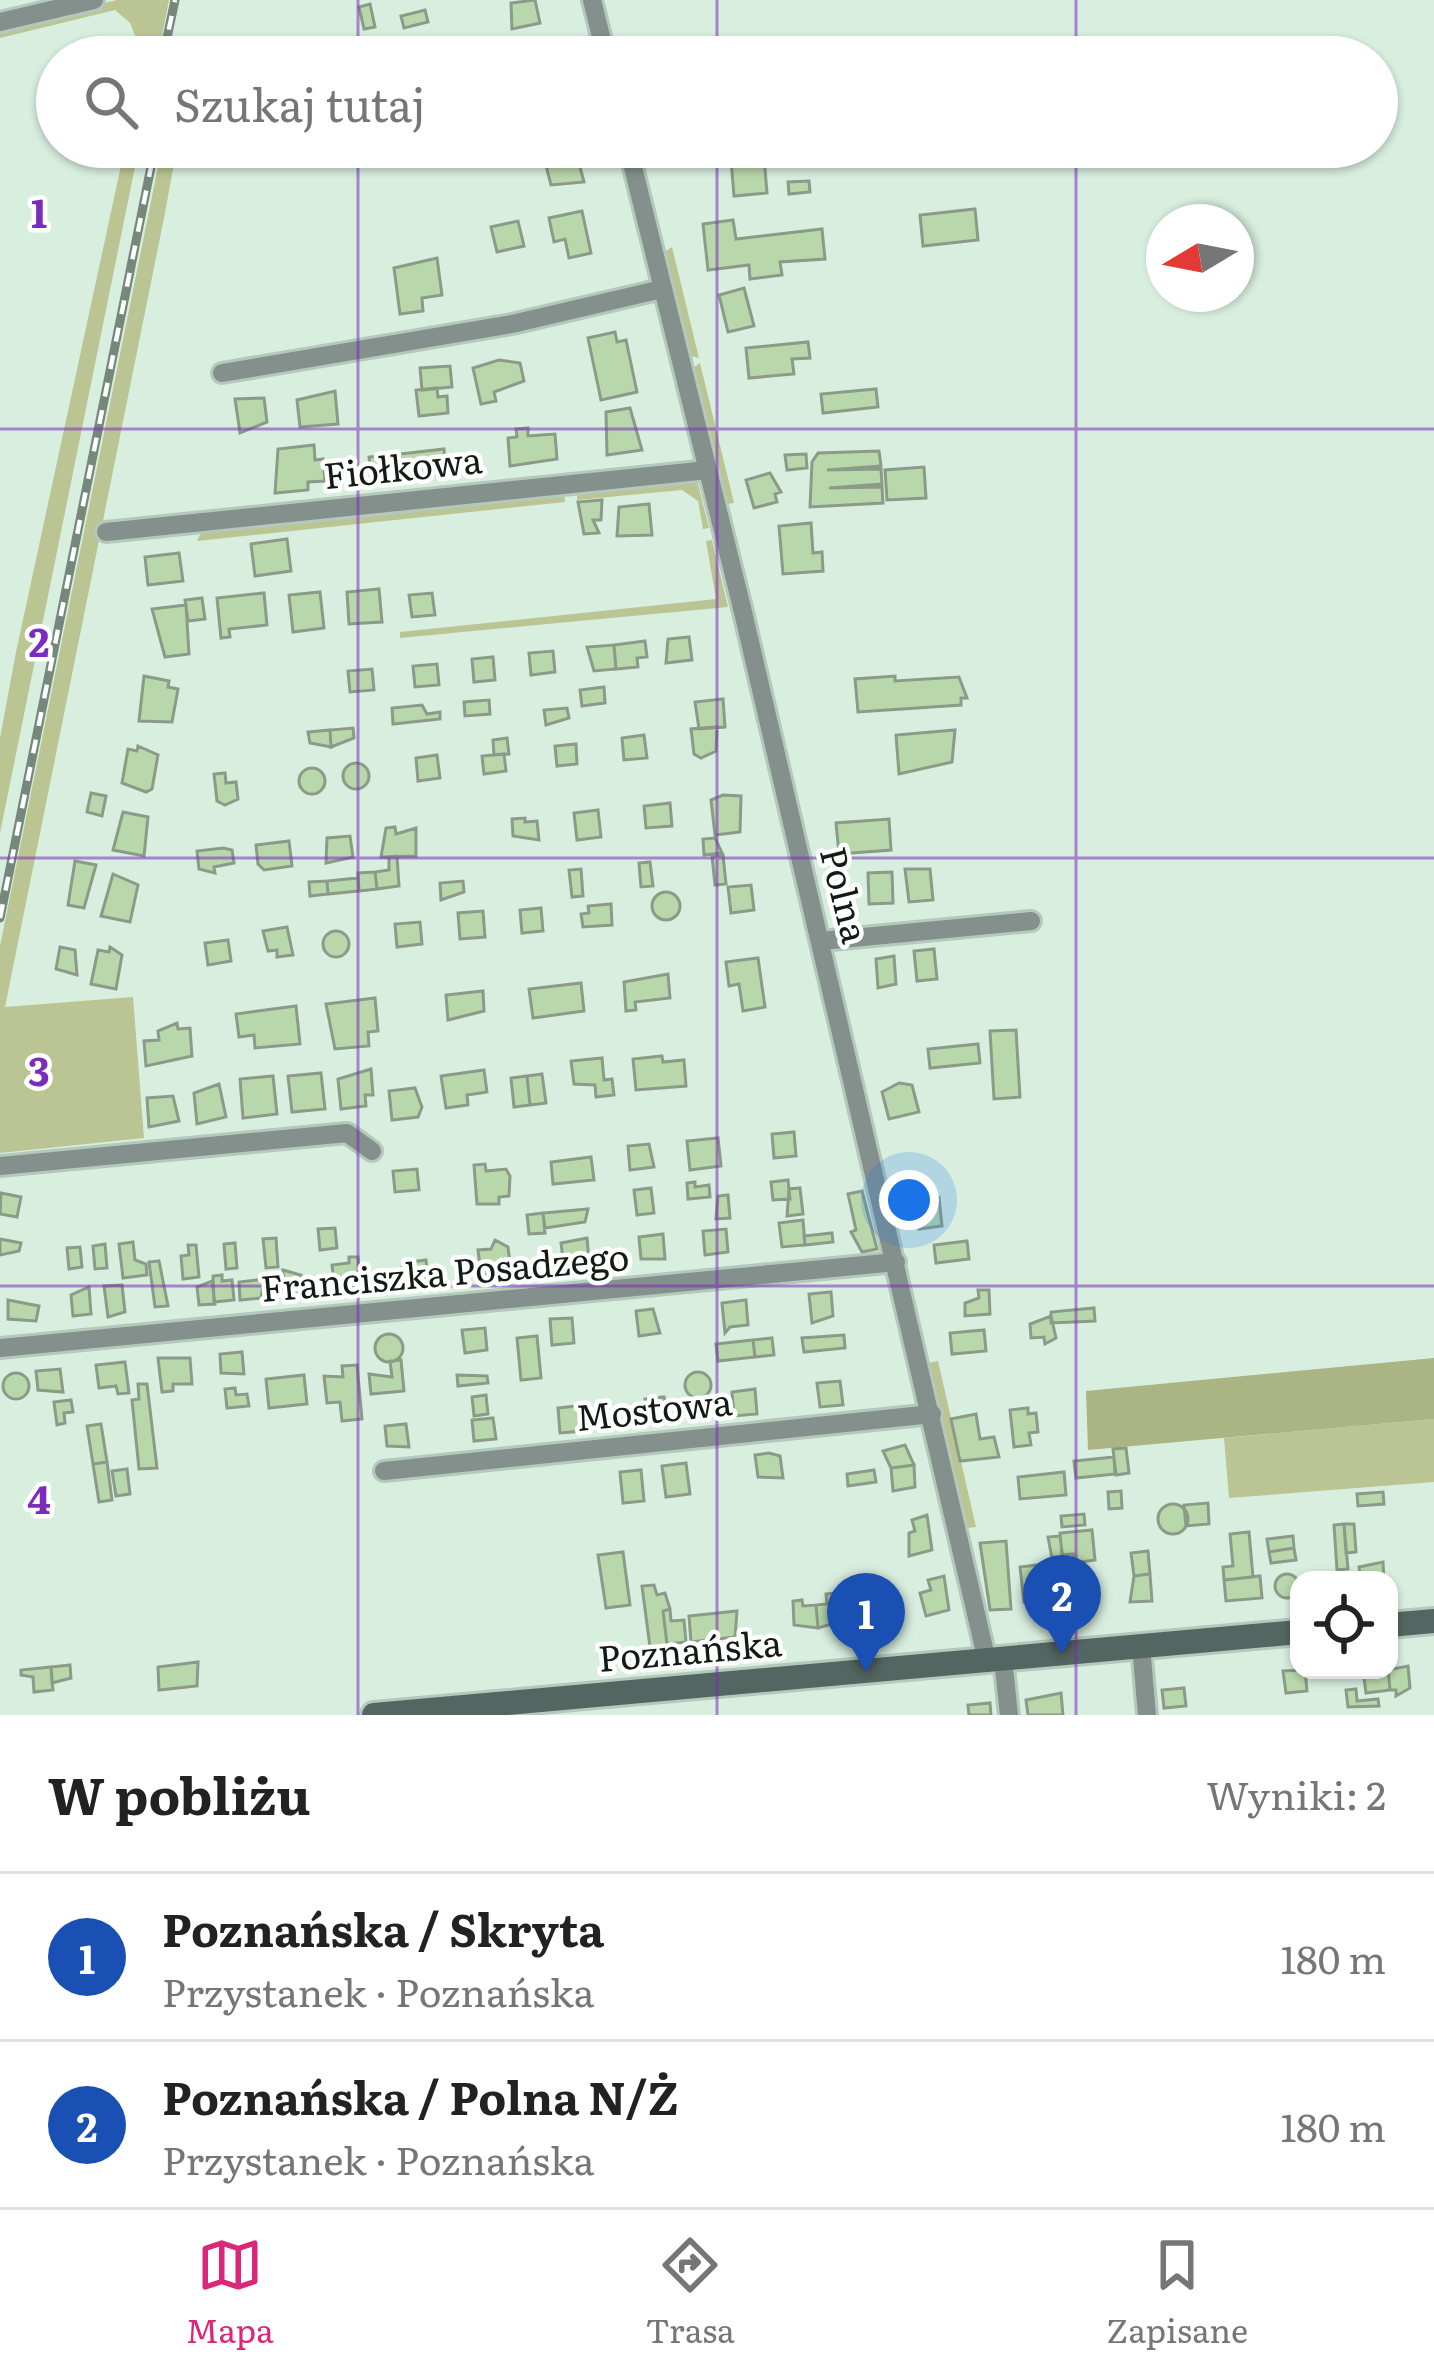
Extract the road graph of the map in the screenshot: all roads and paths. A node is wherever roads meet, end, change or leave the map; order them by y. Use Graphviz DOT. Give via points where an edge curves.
graph roads {
  1 [pos="94,0"];
  2 [pos="592,0"];
  3 [pos="0,22"];
  4 [pos="601,36"];
  5 [pos="633,168"];
  6 [pos="662,289"];
  7 [pos="222,373"];
  8 [pos="708,470"];
  9 [pos="106,532"];
  10 [pos="1031,921"];
  11 [pos="821,941"];
  12 [pos="372,1151"];
  13 [pos="0,1166"];
  14 [pos="896,1262"];
  15 [pos="0,1348"];
  16 [pos="932,1414"];
  17 [pos="384,1471"];
  18 [pos="1434,1621"];
  19 [pos="1398,1624"];
  20 [pos="1290,1634"];
  21 [pos="1141,1646"];
  22 [pos="995,1660"];
  23 [pos="374,1715"];
  24 [pos="1009,1715"];
  25 [pos="1147,1715"];
  1 -- 3 [label="street"];
  2 -- 4 [label="street"];
  5 -- 6 [label="street, Polna"];
  6 -- 7 [label="street" via="512,324"];
  6 -- 8 [label="street, Polna"];
  8 -- 9 [label="street, Fiołkowa"];
  8 -- 11 [label="street, Polna"];
  10 -- 11 [label="street"];
  11 -- 14 [label="street, Polna"];
  12 -- 13 [label="street" via="346,1132"];
  14 -- 15 [label="street, Franciszka Posadzego"];
  14 -- 16 [label="street, Polna"];
  16 -- 17 [label="street, Mostowa"];
  16 -- 22 [label="street, Polna"];
  18 -- 19 [label="main road"];
  20 -- 21 [label="main road, Poznańska"];
  21 -- 22 [label="main road, Poznańska"];
  21 -- 25 [label="street"];
  22 -- 23 [label="main road, Poznańska"];
  22 -- 24 [label="street, Polna"];
}
